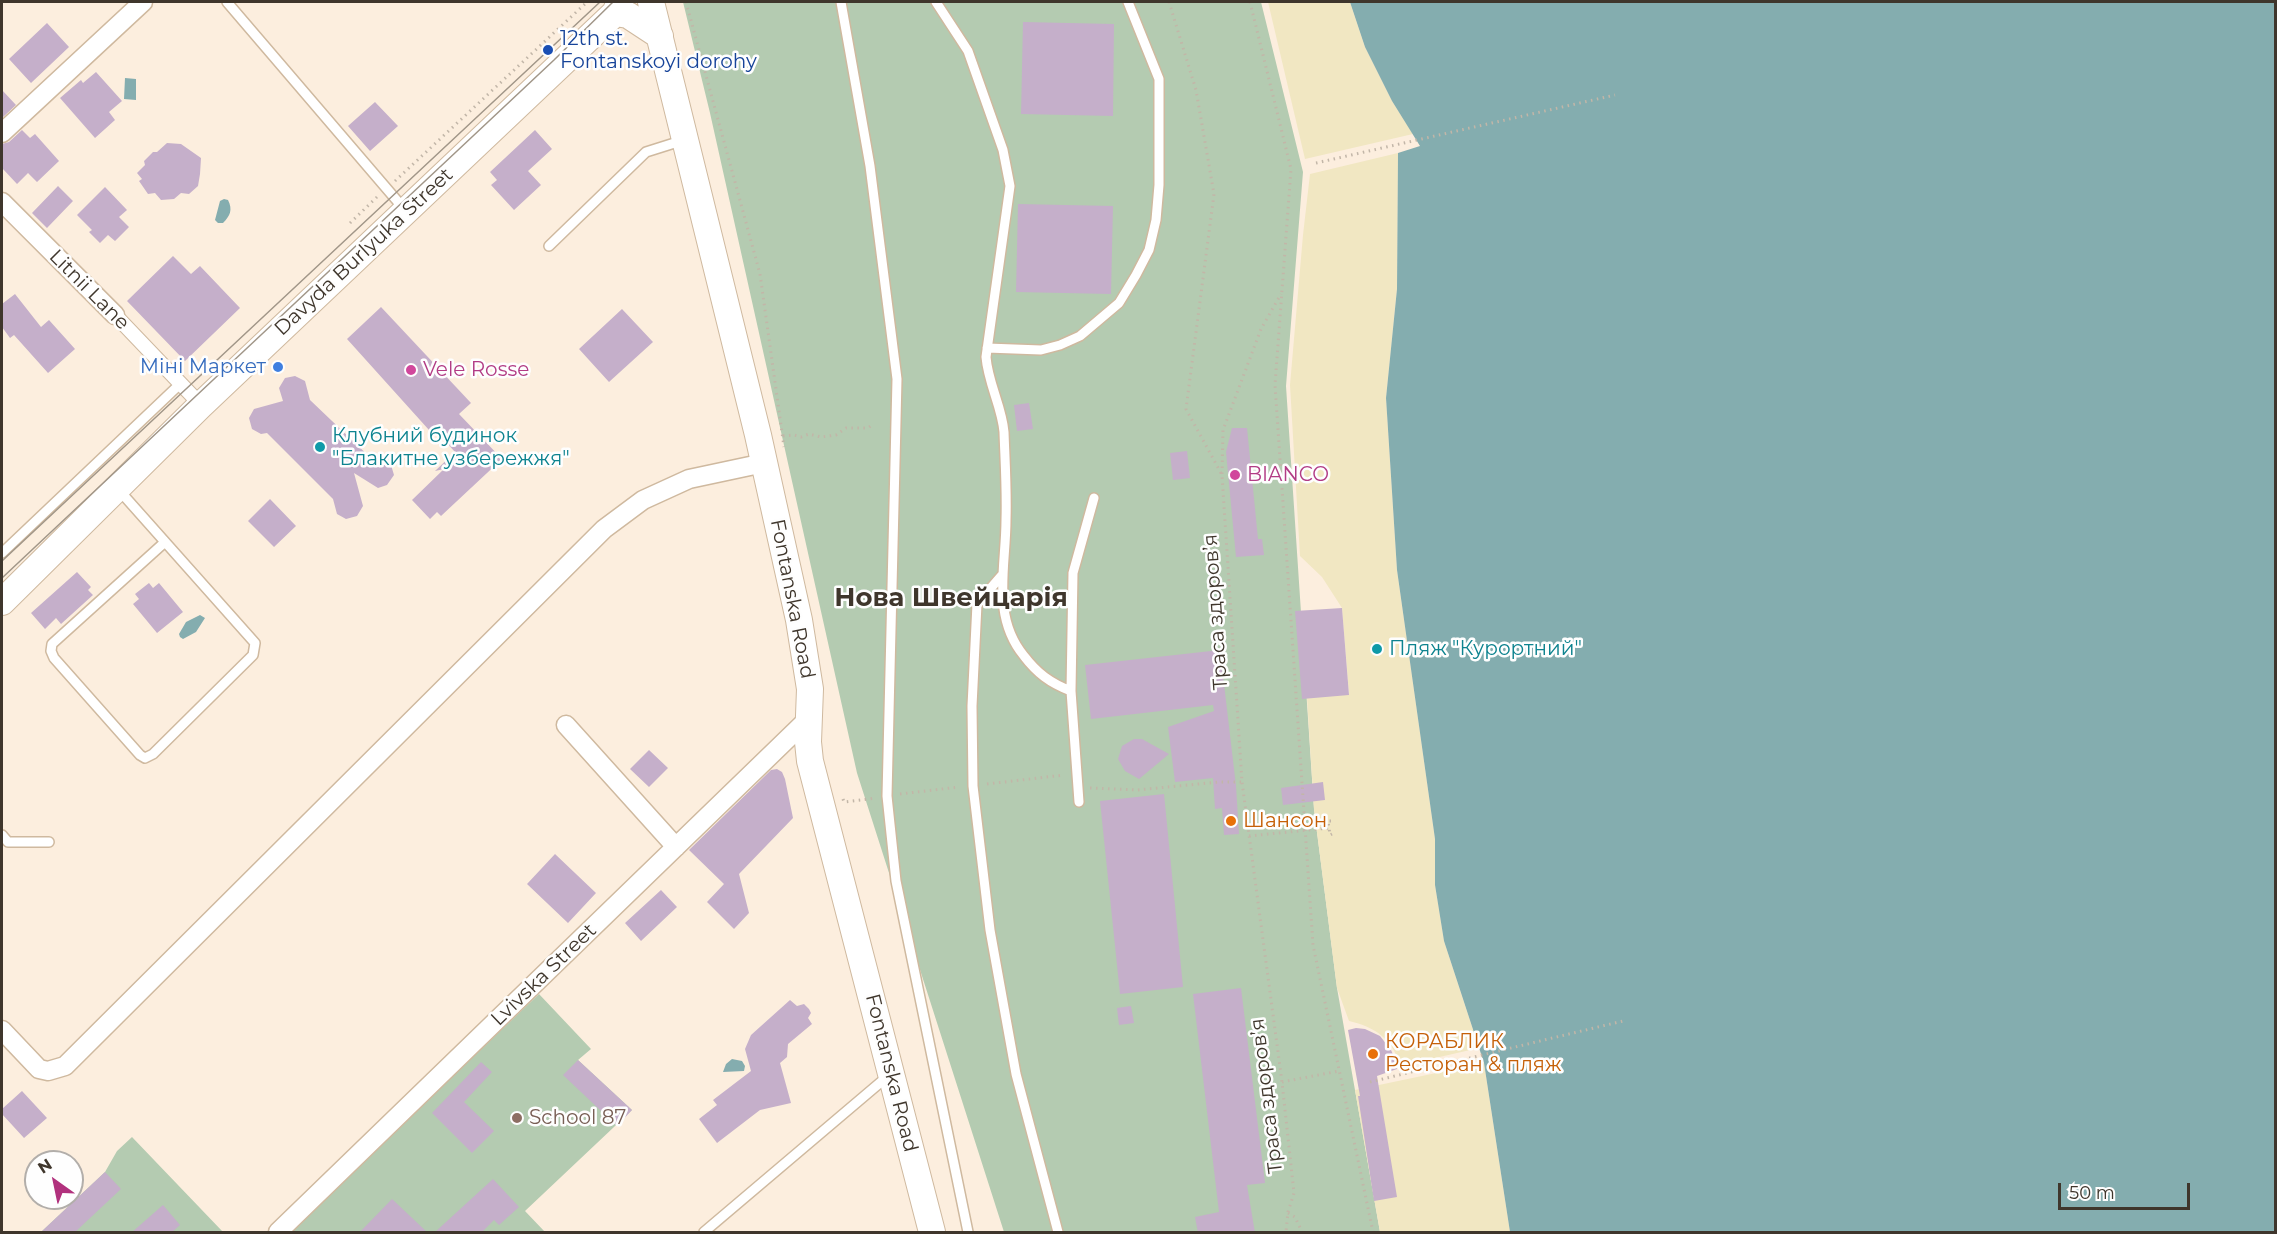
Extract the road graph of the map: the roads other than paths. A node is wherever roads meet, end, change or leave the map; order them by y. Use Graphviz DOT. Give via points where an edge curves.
graph roads {
  1 [pos="143,2"];
  2 [pos="227,2"];
  3 [pos="651,2"];
  4 [pos="841,2"];
  5 [pos="936,2"];
  6 [pos="1128,2"];
  7 [pos="617,8"];
  8 [pos="660,36"];
  9 [pos="2,133"];
  10 [pos="686,140"];
  11 [pos="2,202"];
  12 [pos="407,212"];
  13 [pos="549,246"];
  14 [pos="115,315"];
  15 [pos="987,348"];
  16 [pos="180,384"];
  17 [pos="201,405"];
  18 [pos="764,463"];
  19 [pos="117,488"];
  20 [pos="1094,498"];
  21 [pos="165,542"];
  22 [pos="2,553"];
  23 [pos="1003,574"];
  24 [pos="2,602"];
  25 [pos="1071,691"];
  26 [pos="810,717"];
  27 [pos="566,725"];
  28 [pos="1079,802"];
  29 [pos="2,835"];
  30 [pos="49,842"];
  31 [pos="676,847"];
  32 [pos="3,1034"];
  33 [pos="892,1072"];
  34 [pos="278,1233"];
  35 [pos="704,1233"];
  36 [pos="932,1233"];
  37 [pos="968,1233"];
  38 [pos="1058,1233"];
  1 -- 9 [label="street"];
  2 -- 12 [label="lane"];
  3 -- 8 [label="main road, Fontanska Road"];
  4 -- 37 [label="lane" via="870,165 897,379 888,807 896,881"];
  5 -- 15 [label="lane" via="968,51 1003,150 1010,186"];
  6 -- 15 [label="lane" via="1159,79 1159,185 1149,250 1119,303 1080,336 1041,350"];
  7 -- 8 [label="main road"];
  7 -- 12 [label="main road, Davyda Burlyuka Street"];
  8 -- 10 [label="main road, Fontanska Road"];
  10 -- 13 [label="lane" via="646,152"];
  10 -- 18 [label="main road, Fontanska Road"];
  11 -- 14 [label="street, Litnii Lane"];
  12 -- 17 [label="main road, Davyda Burlyuka Street"];
  14 -- 16 [label="street, Litnii Lane"];
  15 -- 23 [label="lane" via="987,371 1004,428"];
  16 -- 17 [label="street, Litnii Lane"];
  16 -- 22 [label="lane"];
  17 -- 19 [label="main road, Davyda Burlyuka Street"];
  18 -- 26 [label="main road, Fontanska Road" via="807,662"];
  18 -- 32 [label="street" via="689,479 644,500 604,529 65,1066 57,1070 39,1069"];
  19 -- 21 [label="lane"];
  19 -- 24 [label="main road, Davyda Burlyuka Street"];
  20 -- 25 [label="lane" via="1073,573"];
  21 -- 21 [label="lane" via="52,644 51,651 146,758 255,649 255,643"];
  23 -- 25 [label="lane" via="1006,628 1016,646 1051,684"];
  23 -- 38 [label="lane" via="977,604 973,786 990,930 1016,1074"];
  25 -- 28 [label="lane"];
  26 -- 31 [label="street, Lvivska Street"];
  26 -- 33 [label="main road, Fontanska Road" via="810,761"];
  27 -- 31 [label="street"];
  29 -- 30 [label="lane" via="8,842"];
  31 -- 34 [label="street, Lvivska Street"];
  33 -- 35 [label="lane"];
  33 -- 36 [label="main road, Fontanska Road"];
}
